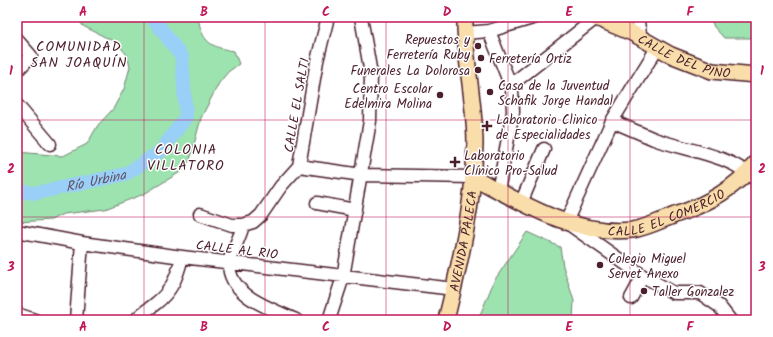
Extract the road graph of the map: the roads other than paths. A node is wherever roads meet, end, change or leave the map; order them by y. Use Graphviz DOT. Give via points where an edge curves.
graph roads {
  1 [pos="328,17"];
  2 [pos="361,17"];
  3 [pos="465,17"];
  4 [pos="536,17"];
  5 [pos="637,17"];
  6 [pos="596,18"];
  7 [pos="489,31"];
  8 [pos="465,33"];
  9 [pos="641,39"];
  10 [pos="17,40"];
  11 [pos="657,48"];
  12 [pos="17,71"];
  13 [pos="756,75"];
  14 [pos="512,89"];
  15 [pos="17,105"];
  16 [pos="612,121"];
  17 [pos="50,144"];
  18 [pos="544,149"];
  19 [pos="299,166"];
  20 [pos="753,172"];
  21 [pos="362,175"];
  22 [pos="473,177"];
  23 [pos="498,191"];
  24 [pos="317,203"];
  25 [pos="521,203"];
  26 [pos="355,210"];
  27 [pos="200,214"];
  28 [pos="566,222"];
  29 [pos="243,225"];
  30 [pos="17,231"];
  31 [pos="82,243"];
  32 [pos="182,257"];
  33 [pos="229,262"];
  34 [pos="644,276"];
  35 [pos="343,277"];
  36 [pos="454,289"];
  37 [pos="631,298"];
  38 [pos="17,314"];
  39 [pos="36,320"];
  40 [pos="76,320"];
  41 [pos="136,320"];
  42 [pos="296,320"];
  43 [pos="329,320"];
  44 [pos="446,320"];
  45 [pos="730,320"];
  1 -- 19 [label="street, CALLE EL SALTI" via="317,61"];
  2 -- 21 [label="street" via="371,74 370,120"];
  3 -- 8 [label="main road, AVENIDA PALECA"];
  4 -- 7 [label="street"];
  5 -- 9 [label="street"];
  6 -- 9 [label="main road, CALLE DEL PINO"];
  6 -- 14 [label="street" via="517,80"];
  7 -- 8 [label="street"];
  7 -- 14 [label="street"];
  8 -- 22 [label="main road, AVENIDA PALECA" via="475,143"];
  9 -- 11 [label="main road, CALLE DEL PINO"];
  10 -- 12 [label="street" via="31,56"];
  11 -- 13 [label="main road, CALLE DEL PINO" via="712,71"];
  11 -- 16 [label="street"];
  14 -- 23 [label="street" via="513,112"];
  15 -- 17 [label="street"];
  16 -- 20 [label="street" via="654,139 724,160"];
  16 -- 28 [label="street"];
  18 -- 25 [label="street"];
  19 -- 21 [label="street"];
  19 -- 29 [label="street, CALLE EL SALTI" via="261,215"];
  20 -- 28 [label="main road, CALLE EL COMERCIO" via="695,209 635,229 588,228"];
  21 -- 22 [label="street"];
  21 -- 26 [label="street"];
  22 -- 23 [label="main road, CALLE EL COMERCIO"];
  22 -- 36 [label="main road, AVENIDA PALECA"];
  23 -- 25 [label="main road, CALLE EL COMERCIO"];
  24 -- 26 [label="street"];
  25 -- 28 [label="main road, CALLE EL COMERCIO"];
  26 -- 35 [label="street"];
  27 -- 29 [label="street" via="232,225"];
  28 -- 34 [label="street, CALLE EL COMERCIO"];
  29 -- 33 [label="street"];
  30 -- 31 [label="street, CALLE AL RIO"];
  31 -- 32 [label="street, CALLE AL RIO"];
  31 -- 40 [label="street"];
  32 -- 33 [label="street, CALLE AL RIO"];
  32 -- 41 [label="street" via="166,295"];
  33 -- 35 [label="street, CALLE AL RIO"];
  33 -- 42 [label="street" via="231,275 243,292"];
  34 -- 37 [label="street"];
  34 -- 45 [label="street, CALLE EL COMERCIO" via="674,294 700,294 719,306"];
  35 -- 36 [label="street, CALLE AL RIO"];
  35 -- 43 [label="street"];
  36 -- 44 [label="main road, AVENIDA PALECA"];
  38 -- 39 [label="street"];
}
